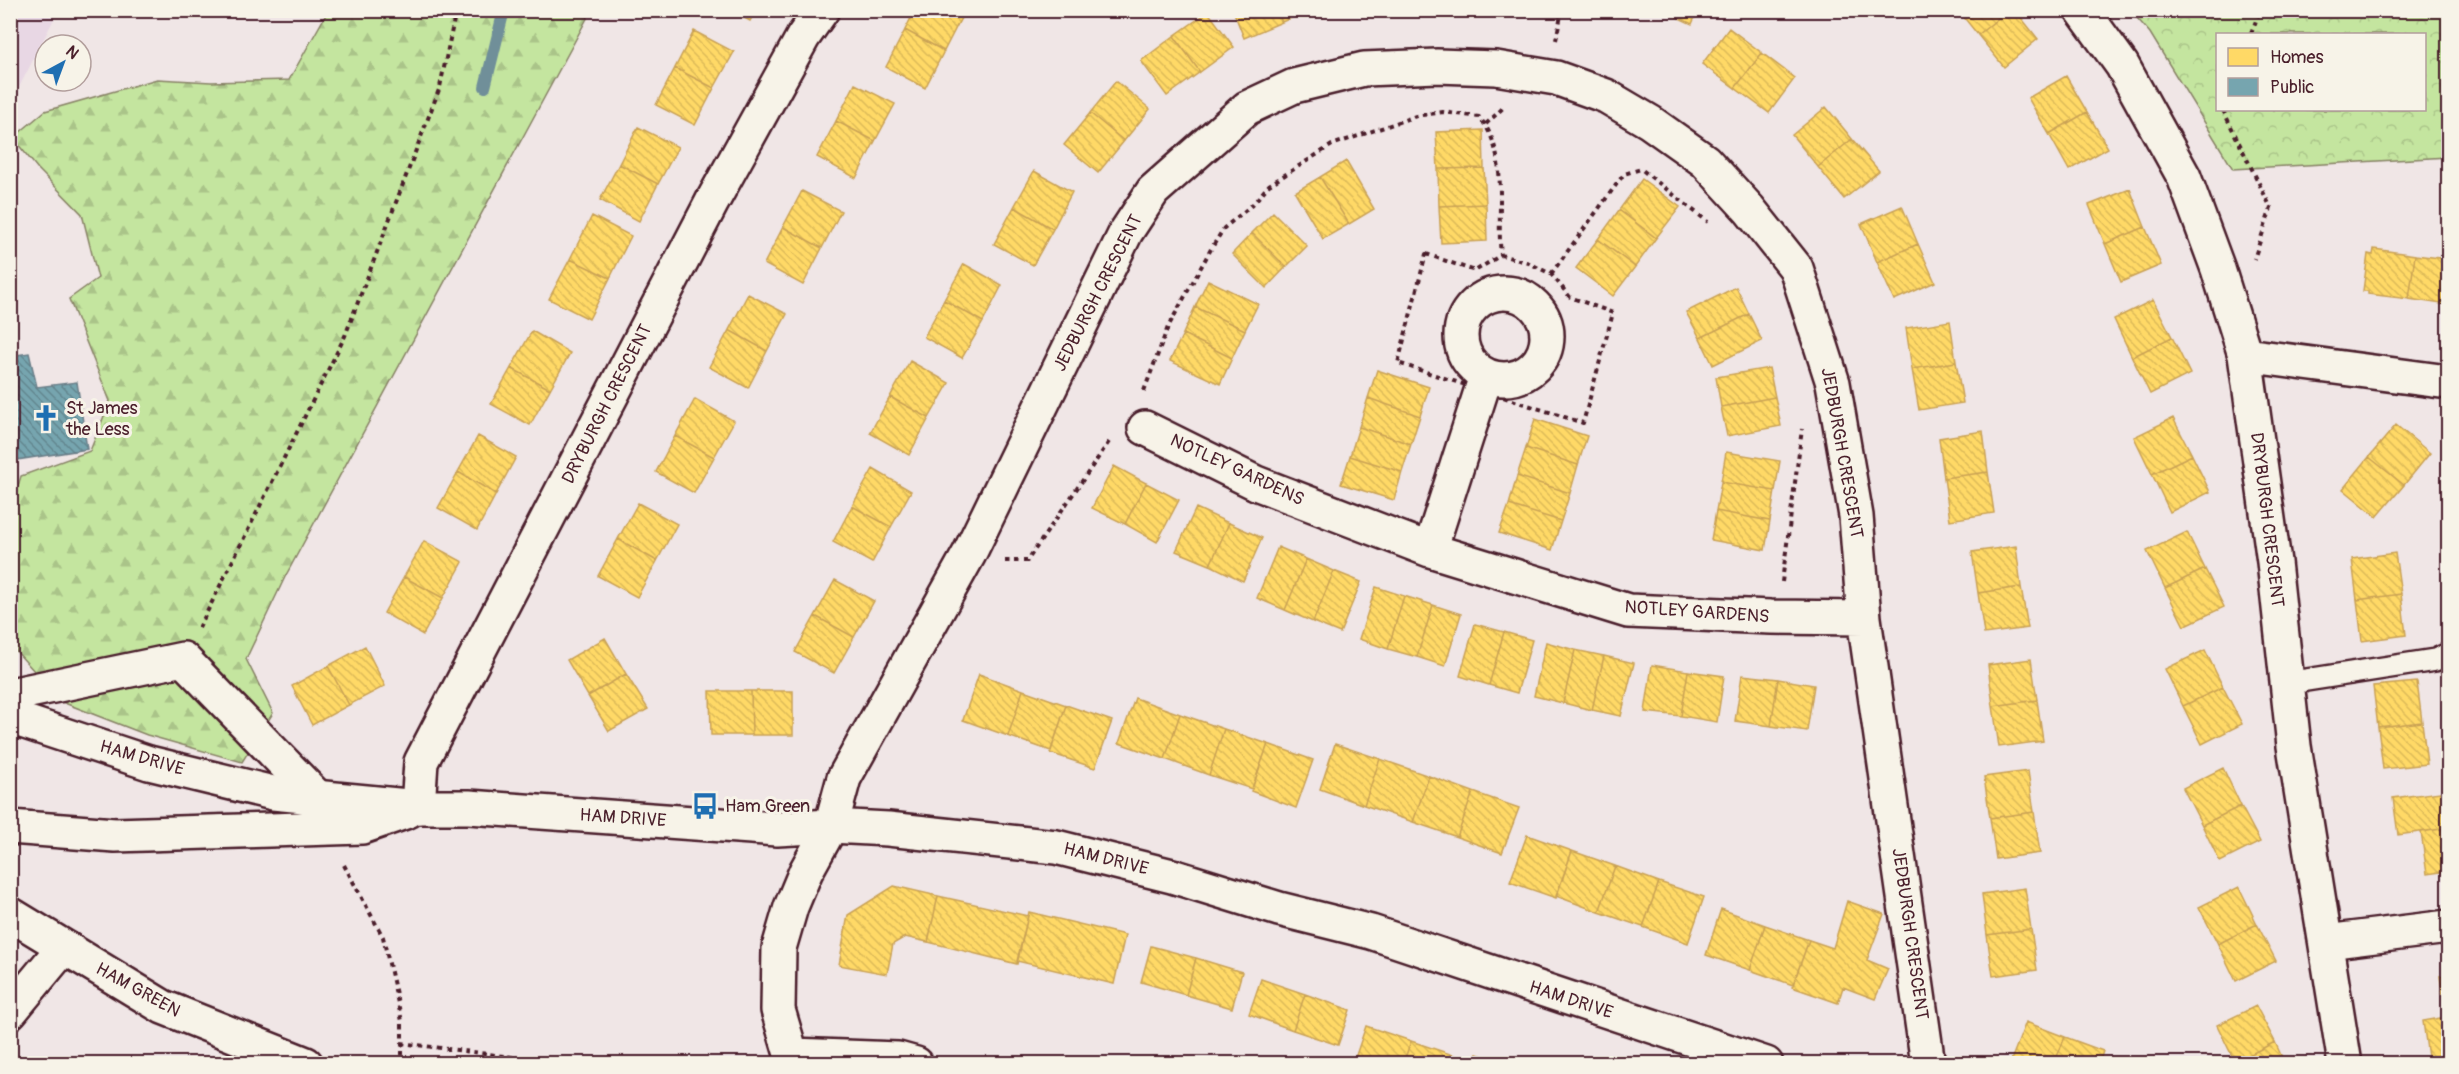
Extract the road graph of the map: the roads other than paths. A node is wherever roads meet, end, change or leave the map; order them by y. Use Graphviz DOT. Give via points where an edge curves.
graph roads {
  1 [pos="822,10"];
  2 [pos="2082,10"];
  3 [pos="2245,356"];
  4 [pos="2448,382"];
  5 [pos="1483,383"];
  6 [pos="1130,430"];
  7 [pos="1431,550"];
  8 [pos="1864,618"];
  9 [pos="2448,654"];
  10 [pos="2287,683"];
  11 [pos="10,695"];
  12 [pos="10,717"];
  13 [pos="418,807"];
  14 [pos="316,813"];
  15 [pos="831,826"];
  16 [pos="10,827"];
  17 [pos="10,914"];
  18 [pos="2448,927"];
  19 [pos="2326,942"];
  20 [pos="63,948"];
  21 [pos="10,1012"];
  22 [pos="793,1059"];
  23 [pos="306,1064"];
  24 [pos="916,1064"];
  25 [pos="1766,1064"];
  26 [pos="1928,1064"];
  27 [pos="2345,1064"];
  1 -- 13 [label="street, DRYBURGH CRESCENT" via="803,37 712,202 421,762"];
  2 -- 3 [label="street, DRYBURGH CRESCENT" via="2122,65 2184,177"];
  3 -- 4 [label="street"];
  3 -- 10 [label="street, DRYBURGH CRESCENT"];
  5 -- 7 [label="street"];
  6 -- 7 [label="street, NOTLEY GARDENS"];
  7 -- 8 [label="street, NOTLEY GARDENS" via="1628,610 1772,618"];
  8 -- 15 [label="street, JEDBURGH CRESCENT" via="1856,516 1833,383 1796,268 1749,209 1705,161 1606,96 1556,78 1496,68 1365,69 1294,86 1247,108 1153,191 1126,232 969,554 844,777"];
  8 -- 26 [label="street, JEDBURGH CRESCENT"];
  9 -- 10 [label="lane" via="2435,660"];
  10 -- 19 [label="street, DRYBURGH CRESCENT"];
  11 -- 14 [label="street" via="183,659"];
  12 -- 14 [label="street, HAM DRIVE" via="149,763 273,793"];
  13 -- 14 [label="street, HAM DRIVE"];
  13 -- 15 [label="street, HAM DRIVE" via="469,807 777,829"];
  14 -- 16 [label="street, HAM DRIVE" via="115,835"];
  15 -- 22 [label="street, JEDBURGH CRESCENT" via="802,880 779,948 778,1010"];
  15 -- 25 [label="street, HAM DRIVE" via="1056,847 1173,876 1371,932"];
  17 -- 20 [label="street, HAM GREEN"];
  18 -- 19 [label="street"];
  19 -- 27 [label="street, DRYBURGH CRESCENT"];
  20 -- 21 [label="street"];
  20 -- 23 [label="street, HAM GREEN" via="162,1007"];
  22 -- 24 [label="street" via="898,1059"];
}
